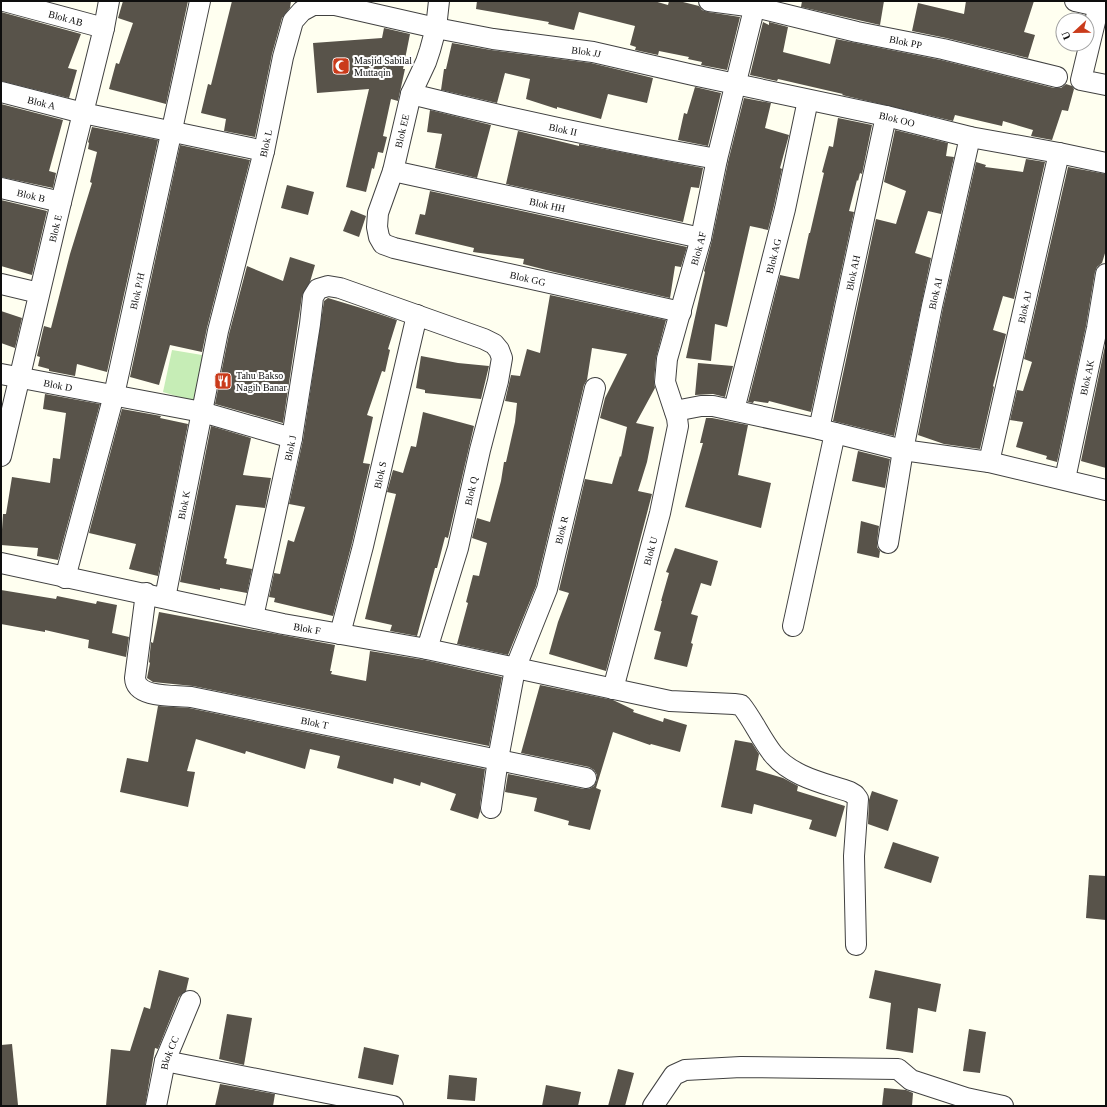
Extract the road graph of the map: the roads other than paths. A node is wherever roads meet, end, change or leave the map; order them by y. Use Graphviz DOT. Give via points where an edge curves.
graph roads {
  1 [pos="4,1"];
  2 [pos="109,1"];
  3 [pos="200,1"];
  4 [pos="439,1"];
  5 [pos="709,1"];
  6 [pos="1075,1"];
  7 [pos="755,4"];
  8 [pos="1101,5"];
  9 [pos="104,28"];
  10 [pos="436,28"];
  11 [pos="1057,77"];
  12 [pos="736,84"];
  13 [pos="1106,85"];
  14 [pos="1,92"];
  15 [pos="411,94"];
  16 [pos="808,100"];
  17 [pos="82,113"];
  18 [pos="886,116"];
  19 [pos="171,131"];
  20 [pos="970,137"];
  21 [pos="264,151"];
  22 [pos="1059,153"];
  23 [pos="717,159"];
  24 [pos="1106,163"];
  25 [pos="393,171"];
  26 [pos="1,188"];
  27 [pos="61,202"];
  28 [pos="379,237"];
  29 [pos="701,238"];
  30 [pos="1106,274"];
  31 [pos="1,284"];
  32 [pos="328,286"];
  33 [pos="39,293"];
  34 [pos="681,312"];
  35 [pos="416,315"];
  36 [pos="10,376"];
  37 [pos="595,388"];
  38 [pos="114,395"];
  39 [pos="734,410"];
  40 [pos="675,411"];
  41 [pos="202,412"];
  42 [pos="827,431"];
  43 [pos="292,438"];
  44 [pos="903,450"];
  45 [pos="1,456"];
  46 [pos="990,462"];
  47 [pos="1065,479"];
  48 [pos="1106,490"];
  49 [pos="888,543"];
  50 [pos="1,563"];
  51 [pos="65,578"];
  52 [pos="146,593"];
  53 [pos="166,598"];
  54 [pos="253,617"];
  55 [pos="794,626"];
  56 [pos="340,634"];
  57 [pos="427,649"];
  58 [pos="515,669"];
  59 [pos="613,689"];
  60 [pos="498,759"];
  61 [pos="586,778"];
  62 [pos="491,808"];
  63 [pos="856,945"];
  64 [pos="190,1001"];
  65 [pos="165,1061"];
  66 [pos="156,1106"];
  67 [pos="393,1106"];
  68 [pos="653,1106"];
  69 [pos="1003,1106"];
  1 -- 9 [label="street, Blok AB"];
  2 -- 9 [label="street, Blok E"];
  3 -- 19 [label="street, Blok P/H"];
  4 -- 10 [label="street, Blok EE"];
  5 -- 7 [label="street, Blok PP"];
  6 -- 8 [label="street"];
  7 -- 11 [label="street, Blok PP" via="857,32 943,49"];
  7 -- 12 [label="street, Blok AF"];
  8 -- 13 [label="street" via="1081,80"];
  9 -- 17 [label="street, Blok E"];
  10 -- 12 [label="street, Blok JJ" via="492,39 593,52"];
  10 -- 15 [label="street, Blok EE" via="426,62"];
  10 -- 21 [label="street, Blok L" via="335,5 313,5 302,11 294,21 283,57"];
  12 -- 16 [label="street, Blok OO"];
  12 -- 23 [label="street, Blok AF"];
  14 -- 17 [label="street, Blok A"];
  15 -- 23 [label="street, Blok II" via="639,145"];
  15 -- 25 [label="street, Blok EE"];
  16 -- 18 [label="street, Blok OO"];
  16 -- 39 [label="street, Blok AG" via="785,209"];
  17 -- 19 [label="street, Blok A"];
  17 -- 27 [label="street, Blok E"];
  18 -- 20 [label="street, Blok OO"];
  18 -- 42 [label="street, Blok AH"];
  19 -- 21 [label="street, Blok A"];
  19 -- 38 [label="street, Blok P/H"];
  20 -- 22 [label="street, Blok OO"];
  20 -- 44 [label="street, Blok AI"];
  21 -- 41 [label="street, Blok L" via="218,331"];
  22 -- 24 [label="street, Blok OO"];
  22 -- 46 [label="street, Blok AJ"];
  23 -- 29 [label="street, Blok AF"];
  25 -- 28 [label="street, Blok EE" via="378,213"];
  25 -- 29 [label="street, Blok HH"];
  26 -- 27 [label="street, Blok B"];
  27 -- 33 [label="street, Blok E"];
  28 -- 34 [label="street, Blok GG" via="383,244 394,248"];
  29 -- 34 [label="street, Blok AF"];
  30 -- 47 [label="street, Blok AK"];
  31 -- 33 [label="street"];
  32 -- 35 [label="street, Blok Q"];
  32 -- 43 [label="street, Blok J" via="318,289 313,297"];
  33 -- 36 [label="street, Blok E"];
  34 -- 40 [label="street, Blok AF" via="667,359 666,382"];
  35 -- 56 [label="street, Blok S"];
  35 -- 57 [label="street, Blok Q" via="484,339 494,344 502,358 458,548"];
  36 -- 38 [label="street, Blok D"];
  36 -- 45 [label="street, Blok E"];
  37 -- 58 [label="street, Blok R" via="547,589"];
  38 -- 41 [label="street, Blok D"];
  38 -- 51 [label="street, Blok P/H"];
  39 -- 40 [label="street" via="700,406"];
  39 -- 42 [label="street"];
  40 -- 59 [label="street, Blok U" via="678,426 672,460"];
  41 -- 43 [label="street, Blok D"];
  41 -- 53 [label="street, Blok K"];
  42 -- 44 [label="street"];
  42 -- 55 [label="street, Blok AH"];
  43 -- 54 [label="street, Blok J"];
  44 -- 46 [label="street"];
  44 -- 49 [label="street, Blok AI"];
  46 -- 47 [label="street"];
  47 -- 48 [label="street"];
  50 -- 51 [label="street, Blok F"];
  51 -- 52 [label="street, Blok F"];
  52 -- 53 [label="street, Blok F"];
  52 -- 60 [label="street, Blok T" via="135,678 140,690 149,694 191,697"];
  53 -- 54 [label="street, Blok F"];
  54 -- 56 [label="street, Blok F"];
  56 -- 57 [label="street, Blok F"];
  57 -- 58 [label="street, Blok F"];
  58 -- 59 [label="street, Blok F"];
  58 -- 60 [label="street, Blok R"];
  59 -- 63 [label="street, Blok F" via="670,701 741,705 773,754 784,765 797,773 855,795 858,800 854,856"];
  60 -- 61 [label="street, Blok T"];
  60 -- 62 [label="street, Blok R"];
  64 -- 65 [label="street, Blok CC"];
  65 -- 66 [label="street, Blok CC"];
  65 -- 67 [label="street"];
  68 -- 69 [label="street" via="674,1075 685,1070 741,1067 898,1069 911,1080 966,1098"];
}
